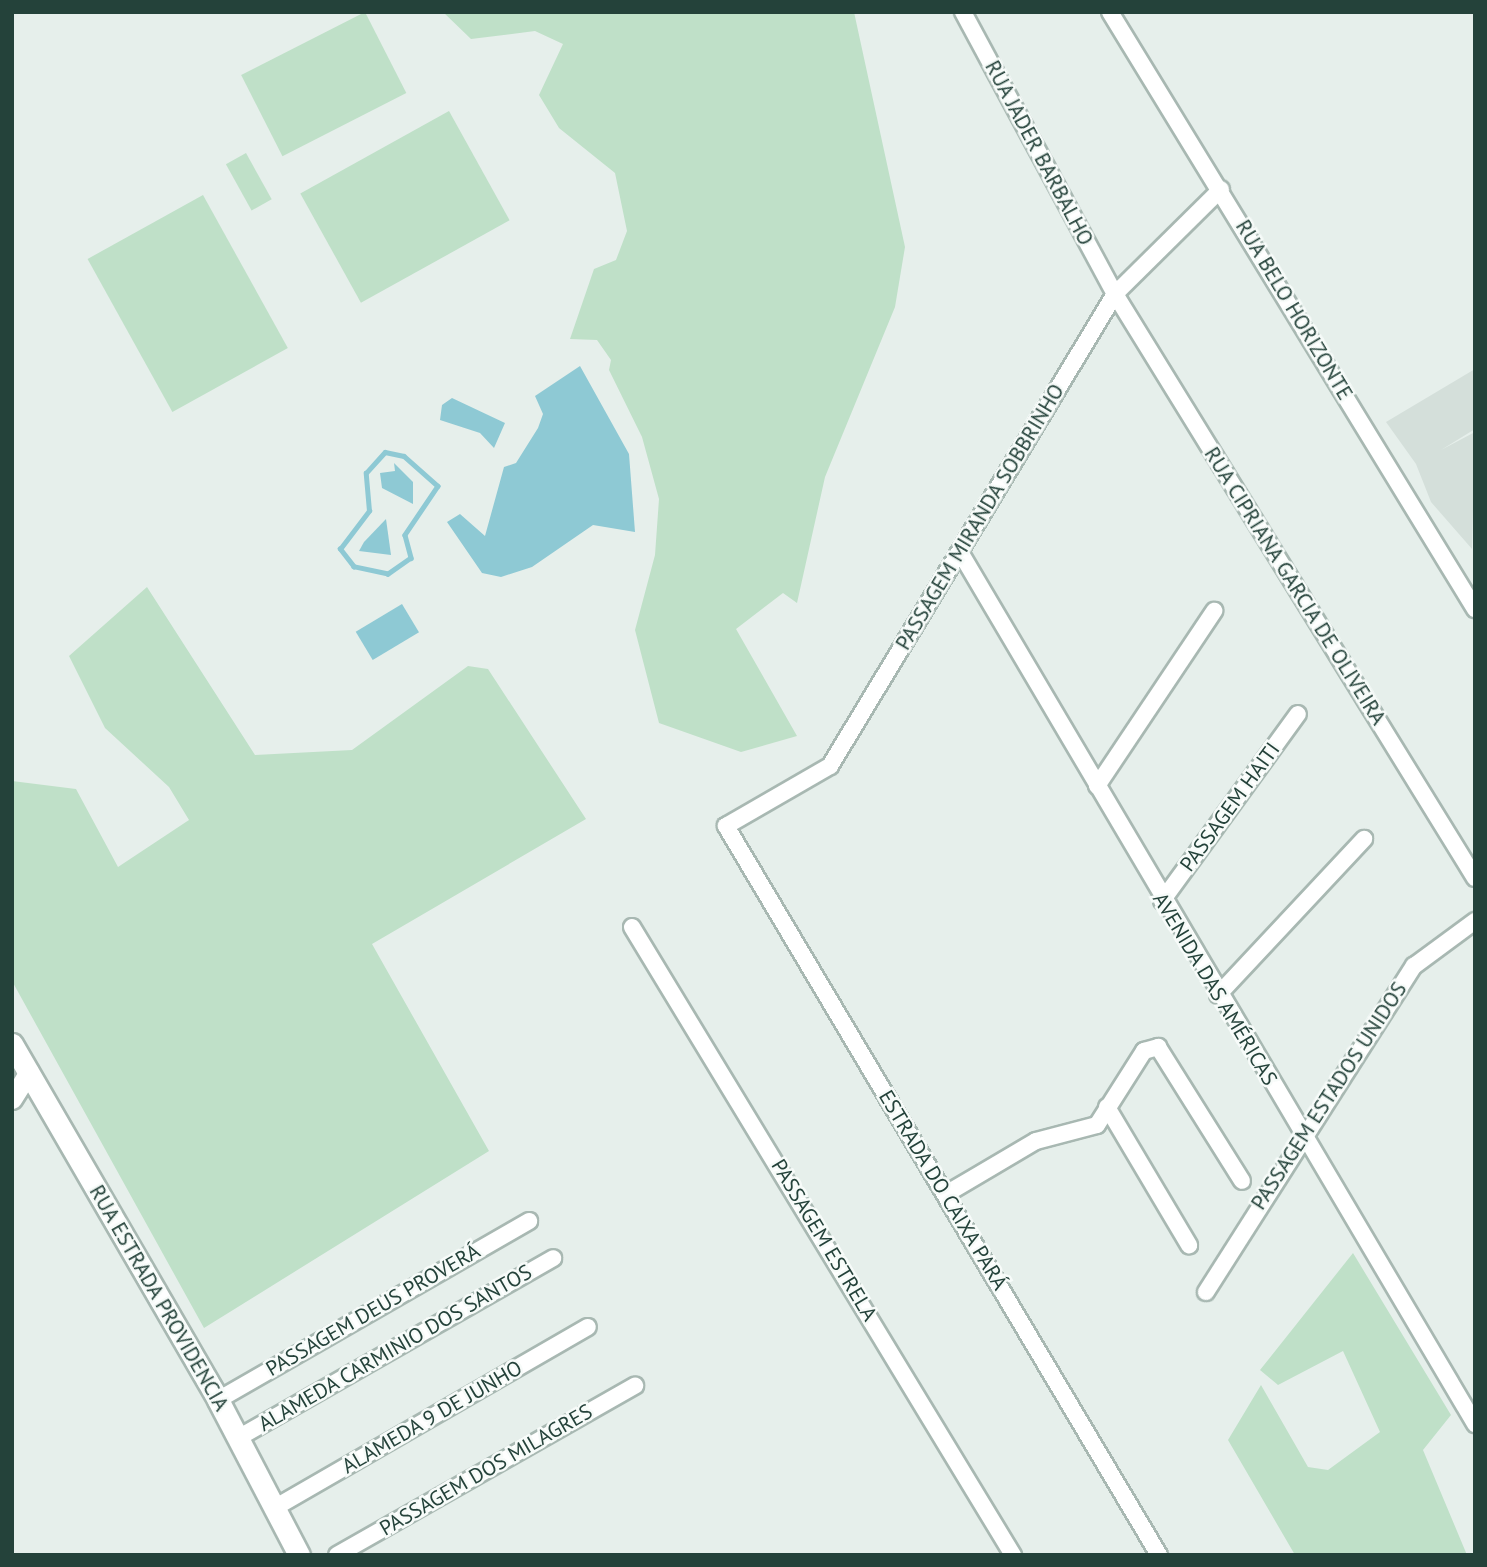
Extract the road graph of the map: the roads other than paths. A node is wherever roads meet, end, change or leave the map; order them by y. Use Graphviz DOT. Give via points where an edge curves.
graph roads {
  1 [pos="962,12"];
  2 [pos="1110,12"];
  3 [pos="1221,189"];
  4 [pos="1115,294"];
  5 [pos="960,551"];
  6 [pos="1475,609"];
  7 [pos="1214,611"];
  8 [pos="1298,714"];
  9 [pos="1097,786"];
  10 [pos="726,826"];
  11 [pos="1364,839"];
  12 [pos="1475,878"];
  13 [pos="1162,901"];
  14 [pos="1475,921"];
  15 [pos="632,927"];
  16 [pos="1218,995"];
  17 [pos="12,1044"];
  18 [pos="29,1072"];
  19 [pos="12,1100"];
  20 [pos="1107,1107"];
  21 [pos="1303,1132"];
  22 [pos="1242,1181"];
  23 [pos="946,1194"];
  24 [pos="529,1221"];
  25 [pos="1189,1245"];
  26 [pos="553,1258"];
  27 [pos="1206,1292"];
  28 [pos="588,1326"];
  29 [pos="635,1386"];
  30 [pos="218,1400"];
  31 [pos="1475,1424"];
  32 [pos="238,1438"];
  33 [pos="276,1507"];
  34 [pos="299,1555"];
  35 [pos="337,1555"];
  36 [pos="1013,1555"];
  37 [pos="1159,1555"];
  1 -- 4 [label="street, RUA JADER BARBALHO"];
  2 -- 3 [label="street, RUA BELO HORIZONTE"];
  3 -- 4 [label="street, PASSAGEM MIRANDA SOBBRINHO"];
  3 -- 6 [label="street, RUA BELO HORIZONTE"];
  4 -- 5 [label="street, PASSAGEM MIRANDA SOBBRINHO"];
  4 -- 12 [label="street, RUA CIPRIANA GARCIA DE OLIVEIRA"];
  5 -- 9 [label="street, AVENIDA DAS AMÉRICAS"];
  5 -- 10 [label="street, PASSAGEM MIRANDA SOBBRINHO" via="830,766"];
  7 -- 9 [label="street"];
  8 -- 13 [label="street, PASSAGEM HAITI"];
  9 -- 13 [label="street, AVENIDA DAS AMÉRICAS"];
  10 -- 23 [label="street, ESTRADA DO CAIXA PARÁ"];
  11 -- 16 [label="street"];
  13 -- 16 [label="street, AVENIDA DAS AMÉRICAS"];
  14 -- 21 [label="street, PASSAGEM ESTADOS UNIDOS" via="1414,966"];
  15 -- 36 [label="street, PASSAGEM ESTRELA"];
  16 -- 21 [label="street, AVENIDA DAS AMÉRICAS"];
  17 -- 18 [label="main road, RUA ESTRADA PROVIDENCIA"];
  18 -- 19 [label="street"];
  18 -- 30 [label="main road, RUA ESTRADA PROVIDENCIA"];
  20 -- 22 [label="street" via="1144,1051 1160,1048"];
  20 -- 23 [label="street" via="1091,1129 1036,1141"];
  20 -- 25 [label="street"];
  21 -- 27 [label="street, PASSAGEM ESTADOS UNIDOS"];
  21 -- 31 [label="street, AVENIDA DAS AMÉRICAS"];
  23 -- 37 [label="street, ESTRADA DO CAIXA PARÁ"];
  24 -- 30 [label="street, PASSAGEM DEUS PROVERÁ"];
  26 -- 32 [label="street, ALAMEDA CARMINIO DOS SANTOS"];
  28 -- 33 [label="street, ALAMEDA 9 DE JUNHO"];
  29 -- 35 [label="street, PASSAGEM DOS MILAGRES"];
  30 -- 32 [label="main road, RUA ESTRADA PROVIDENCIA"];
  32 -- 33 [label="main road, RUA ESTRADA PROVIDENCIA"];
  33 -- 34 [label="main road, RUA ESTRADA PROVIDENCIA"];
}
